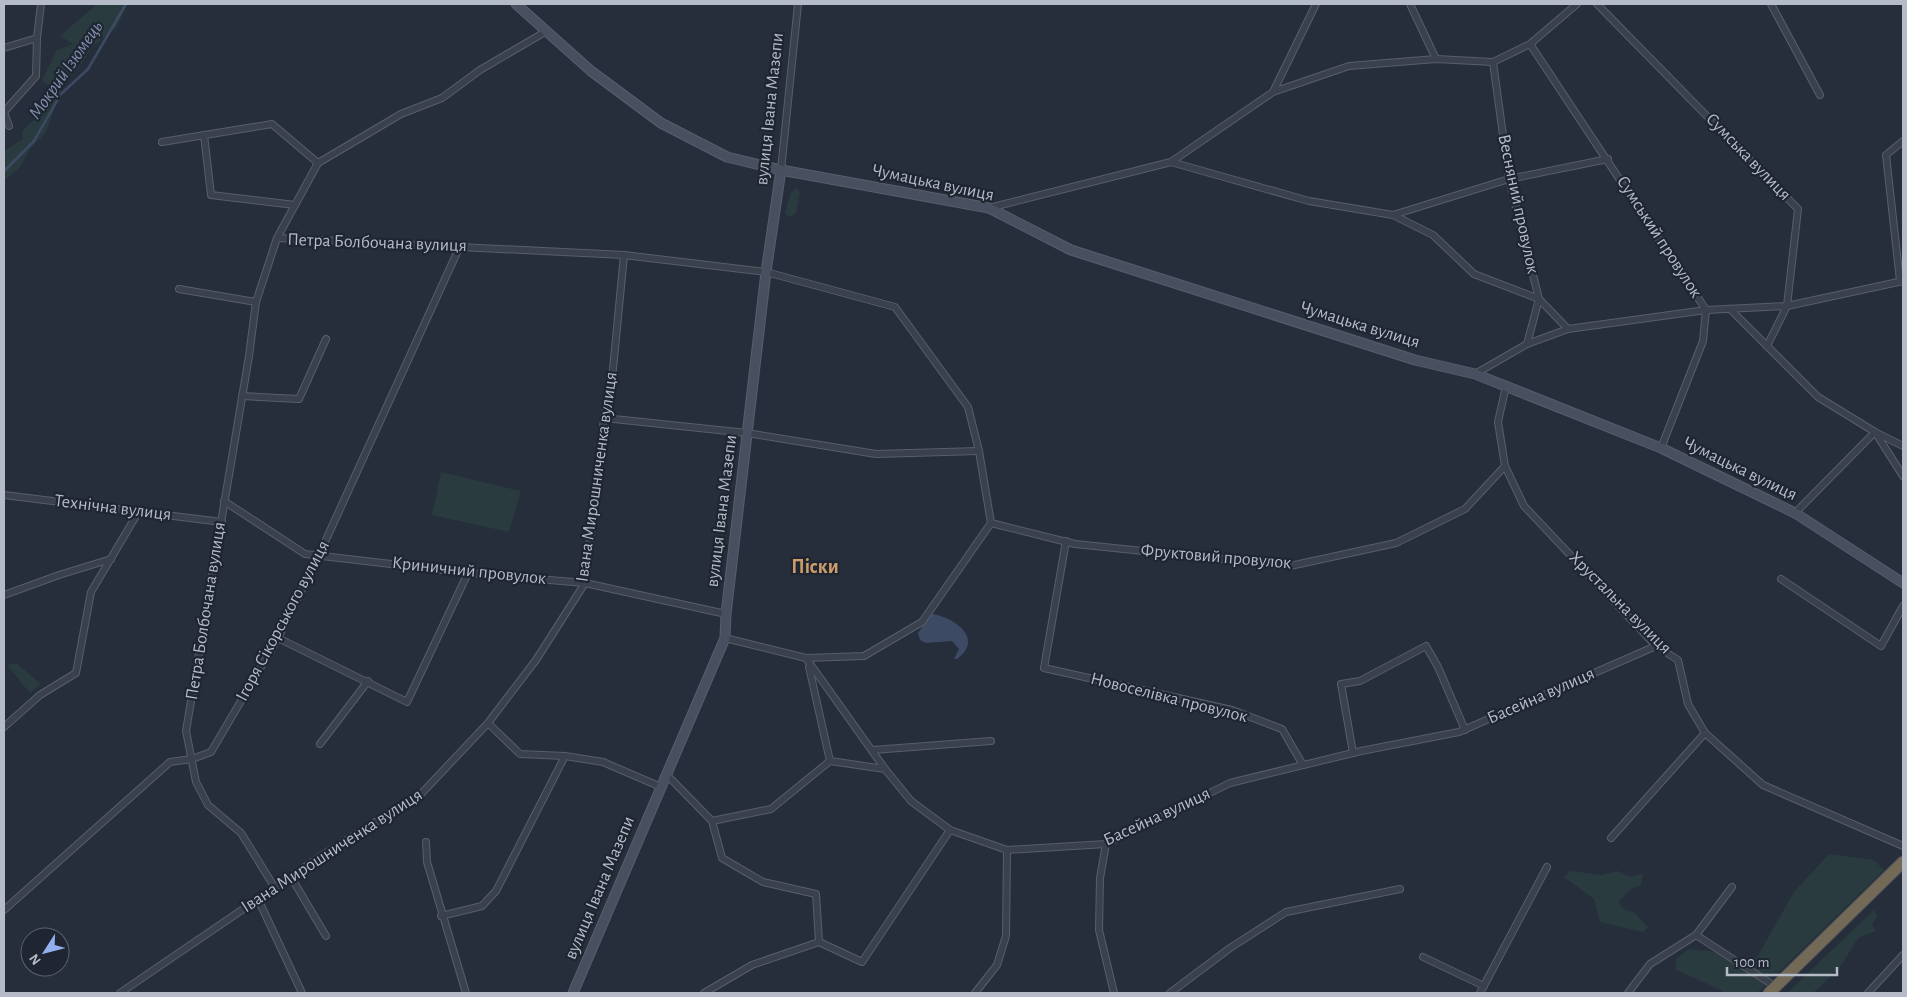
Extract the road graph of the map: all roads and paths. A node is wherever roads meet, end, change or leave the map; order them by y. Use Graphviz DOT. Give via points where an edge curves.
graph roads {
  1 [pos="40,4"];
  2 [pos="516,4"];
  3 [pos="798,4"];
  4 [pos="1316,4"];
  5 [pos="1410,4"];
  6 [pos="1577,4"];
  7 [pos="1597,4"];
  8 [pos="1771,4"];
  9 [pos="545,32"];
  10 [pos="38,38"];
  11 [pos="1530,44"];
  12 [pos="4,48"];
  13 [pos="1436,59"];
  14 [pos="1493,62"];
  15 [pos="1273,92"];
  16 [pos="1820,96"];
  17 [pos="9,126"];
  18 [pos="204,135"];
  19 [pos="1903,141"];
  20 [pos="162,142"];
  21 [pos="1608,159"];
  22 [pos="1171,162"];
  23 [pos="318,163"];
  24 [pos="781,170"];
  25 [pos="1509,180"];
  26 [pos="295,205"];
  27 [pos="989,208"];
  28 [pos="1393,215"];
  29 [pos="277,238"];
  30 [pos="460,246"];
  31 [pos="624,254"];
  32 [pos="766,272"];
  33 [pos="1902,281"];
  34 [pos="179,288"];
  35 [pos="1538,299"];
  36 [pos="256,302"];
  37 [pos="1787,306"];
  38 [pos="1730,309"];
  39 [pos="1706,310"];
  40 [pos="1568,329"];
  41 [pos="326,339"];
  42 [pos="1527,344"];
  43 [pos="1767,346"];
  44 [pos="1475,374"];
  45 [pos="1506,386"];
  46 [pos="242,396"];
  47 [pos="604,418"];
  48 [pos="1875,432"];
  49 [pos="747,433"];
  50 [pos="1903,446"];
  51 [pos="1661,448"];
  52 [pos="979,451"];
  53 [pos="1505,466"];
  54 [pos="1903,476"];
  55 [pos="4,495"];
  56 [pos="224,501"];
  57 [pos="139,511"];
  58 [pos="1795,514"];
  59 [pos="222,522"];
  60 [pos="991,523"];
  61 [pos="1066,541"];
  62 [pos="319,555"];
  63 [pos="111,559"];
  64 [pos="468,573"];
  65 [pos="1782,579"];
  66 [pos="585,583"];
  67 [pos="1903,583"];
  68 [pos="4,595"];
  69 [pos="1903,606"];
  70 [pos="726,614"];
  71 [pos="278,638"];
  72 [pos="726,638"];
  73 [pos="1656,646"];
  74 [pos="807,661"];
  75 [pos="368,681"];
  76 [pos="488,723"];
  77 [pos="4,727"];
  78 [pos="1464,730"];
  79 [pos="1706,733"];
  80 [pos="991,741"];
  81 [pos="320,744"];
  82 [pos="873,750"];
  83 [pos="1353,753"];
  84 [pos="566,756"];
  85 [pos="192,759"];
  86 [pos="830,761"];
  87 [pos="1303,765"];
  88 [pos="885,769"];
  89 [pos="668,776"];
  90 [pos="661,787"];
  91 [pos="712,821"];
  92 [pos="950,830"];
  93 [pos="1611,838"];
  94 [pos="426,842"];
  95 [pos="1106,844"];
  96 [pos="1903,846"];
  97 [pos="1007,850"];
  98 [pos="1903,862"];
  99 [pos="1547,867"];
  100 [pos="291,877"];
  101 [pos="1732,887"];
  102 [pos="275,888"];
  103 [pos="1400,888"];
  104 [pos="258,899"];
  105 [pos="4,910"];
  106 [pos="441,916"];
  107 [pos="1696,935"];
  108 [pos="326,936"];
  109 [pos="819,942"];
  110 [pos="1903,955"];
  111 [pos="1423,957"];
  112 [pos="1484,986"];
  113 [pos="1773,990"];
  114 [pos="120,993"];
  115 [pos="302,993"];
  116 [pos="466,993"];
  117 [pos="574,993"];
  118 [pos="704,993"];
  119 [pos="975,993"];
  120 [pos="1114,993"];
  121 [pos="1170,993"];
  122 [pos="1480,993"];
  123 [pos="1628,993"];
  124 [pos="1868,993"];
  1 -- 10 [label="street"];
  2 -- 9 [label="street, Чумацька вулиця"];
  3 -- 24 [label="street, вулиця Івана Мазепи"];
  4 -- 15 [label="street"];
  5 -- 13 [label="street"];
  6 -- 11 [label="street"];
  7 -- 37 [label="street, Сумська вулиця" via="1798,209"];
  8 -- 16 [label="street"];
  9 -- 23 [label="street" via="480,70 442,98 401,114"];
  9 -- 24 [label="street, Чумацька вулиця" via="661,123 727,157"];
  10 -- 12 [label="street"];
  10 -- 17 [label="street" via="36,76 4,112"];
  11 -- 14 [label="street"];
  11 -- 21 [label="street, Сумський провулок"];
  13 -- 14 [label="street"];
  13 -- 15 [label="street" via="1349,66"];
  14 -- 25 [label="street, Весняний провулок"];
  15 -- 22 [label="street"];
  18 -- 20 [label="street"];
  18 -- 23 [label="street" via="272,124"];
  18 -- 26 [label="street" via="211,195"];
  19 -- 33 [label="street" via="1886,155"];
  21 -- 25 [label="street"];
  21 -- 39 [label="street, Сумський провулок"];
  22 -- 27 [label="street"];
  22 -- 28 [label="street" via="1309,201"];
  23 -- 26 [label="street"];
  24 -- 27 [label="street, Чумацька вулиця"];
  24 -- 32 [label="street, вулиця Івана Мазепи"];
  25 -- 28 [label="street"];
  25 -- 35 [label="street, Весняний провулок"];
  26 -- 29 [label="street"];
  27 -- 44 [label="street, Чумацька вулиця" via="1071,250 1415,360"];
  28 -- 35 [label="street" via="1433,235 1474,274"];
  29 -- 30 [label="street, Петра Болбочана вулиця"];
  29 -- 36 [label="street, Петра Болбочана вулиця"];
  30 -- 31 [label="street, Петра Болбочана вулиця"];
  30 -- 62 [label="street, Ігоря Сікорського вулиця"];
  31 -- 32 [label="street, Петра Болбочана вулиця"];
  31 -- 47 [label="street, Івана Мирошниченка вулиця" via="613,370"];
  32 -- 49 [label="street, вулиця Івана Мазепи"];
  32 -- 52 [label="street, Петра Болбочана вулиця" via="895,307 968,407"];
  33 -- 37 [label="street"];
  34 -- 36 [label="street"];
  35 -- 40 [label="street"];
  35 -- 42 [label="street, Весняний провулок"];
  36 -- 46 [label="street, Петра Болбочана вулиця"];
  37 -- 38 [label="street"];
  37 -- 43 [label="street, Сумська вулиця"];
  38 -- 39 [label="street"];
  38 -- 43 [label="street"];
  39 -- 40 [label="street"];
  39 -- 51 [label="street, Сумський провулок" via="1703,341"];
  40 -- 42 [label="street"];
  41 -- 46 [label="street" via="299,399"];
  42 -- 44 [label="street"];
  43 -- 48 [label="street" via="1818,397"];
  44 -- 45 [label="street, Чумацька вулиця"];
  45 -- 51 [label="street, Чумацька вулиця"];
  45 -- 53 [label="street, Хрустальна вулиця" via="1498,422"];
  46 -- 56 [label="street, Петра Болбочана вулиця"];
  47 -- 49 [label="street"];
  47 -- 66 [label="street, Івана Мирошниченка вулиця"];
  48 -- 50 [label="street"];
  48 -- 54 [label="street"];
  48 -- 58 [label="street"];
  49 -- 52 [label="street" via="876,454"];
  49 -- 70 [label="street, вулиця Івана Мазепи"];
  51 -- 58 [label="street, Чумацька вулиця"];
  52 -- 60 [label="street, Петра Болбочана вулиця"];
  53 -- 61 [label="street, Фруктовий провулок" via="1465,509 1396,543 1290,566"];
  53 -- 73 [label="street, Хрустальна вулиця" via="1524,506"];
  55 -- 57 [label="street, Технічна вулиця"];
  56 -- 59 [label="street, Петра Болбочана вулиця"];
  56 -- 62 [label="street, Криничний провулок" via="305,554"];
  57 -- 59 [label="street, Технічна вулиця"];
  57 -- 63 [label="street"];
  58 -- 67 [label="street, Чумацька вулиця"];
  59 -- 85 [label="street, Петра Болбочана вулиця" via="186,731"];
  60 -- 61 [label="street, Фруктовий провулок"];
  60 -- 74 [label="street" via="922,622 864,656"];
  61 -- 87 [label="street, Новоселівка провулок" via="1044,668 1232,710 1282,729"];
  62 -- 64 [label="street, Криничний провулок"];
  62 -- 71 [label="street, Ігоря Сікорського вулиця"];
  63 -- 68 [label="street"];
  63 -- 77 [label="street" via="91,592 76,673 40,695"];
  64 -- 66 [label="street, Криничний провулок"];
  64 -- 75 [label="street" via="407,702"];
  65 -- 69 [label="street" via="1881,646"];
  66 -- 70 [label="street, Криничний провулок"];
  66 -- 76 [label="street, Івана Мирошниченка вулиця" via="536,660"];
  70 -- 72 [label="street, вулиця Івана Мазепи"];
  71 -- 75 [label="street"];
  71 -- 85 [label="street, Ігоря Сікорського вулиця" via="211,752"];
  72 -- 74 [label="street"];
  72 -- 89 [label="street, вулиця Івана Мазепи"];
  73 -- 78 [label="street, Басейна вулиця"];
  73 -- 79 [label="street, Хрустальна вулиця" via="1678,660 1688,704"];
  74 -- 82 [label="street, Басейна вулиця"];
  74 -- 86 [label="street"];
  75 -- 81 [label="street"];
  76 -- 84 [label="street" via="520,754"];
  76 -- 100 [label="street, Івана Мирошниченка вулиця" via="421,794"];
  78 -- 83 [label="street, Басейна вулиця"];
  78 -- 83 [label="street" via="1426,646 1360,681 1341,684"];
  79 -- 93 [label="street"];
  79 -- 96 [label="street, Хрустальна вулиця" via="1763,785"];
  80 -- 82 [label="street"];
  82 -- 88 [label="street, Басейна вулиця"];
  83 -- 87 [label="street, Басейна вулиця"];
  84 -- 90 [label="street" via="604,762"];
  84 -- 106 [label="street" via="496,891 482,906"];
  85 -- 102 [label="street, Петра Болбочана вулиця" via="196,782 208,806 241,833"];
  85 -- 105 [label="street, Ігоря Сікорського вулиця" via="170,762"];
  86 -- 88 [label="street"];
  86 -- 91 [label="street" via="771,809"];
  87 -- 95 [label="street, Басейна вулиця" via="1230,783"];
  88 -- 92 [label="street, Басейна вулиця" via="911,801"];
  89 -- 90 [label="street, вулиця Івана Мазепи"];
  89 -- 91 [label="street"];
  90 -- 117 [label="street, вулиця Івана Мазепи"];
  91 -- 109 [label="street" via="722,858 763,882 816,894"];
  92 -- 97 [label="street, Басейна вулиця"];
  92 -- 109 [label="street" via="862,962"];
  94 -- 106 [label="street" via="427,862"];
  95 -- 97 [label="street, Басейна вулиця"];
  95 -- 120 [label="street" via="1100,878 1099,930"];
  97 -- 119 [label="street" via="1006,936 997,965"];
  98 -- 113 [label="highway"];
  99 -- 112 [label="street"];
  100 -- 102 [label="street, Івана Мирошниченка вулиця"];
  100 -- 108 [label="street"];
  101 -- 107 [label="street"];
  102 -- 104 [label="street, Івана Мирошниченка вулиця"];
  103 -- 121 [label="street" via="1286,912 1230,948"];
  104 -- 114 [label="street, Івана Мирошниченка вулиця"];
  104 -- 115 [label="street"];
  106 -- 116 [label="street"];
  107 -- 113 [label="street"];
  107 -- 123 [label="street" via="1650,964"];
  109 -- 118 [label="street" via="752,965"];
  110 -- 124 [label="street"];
  111 -- 112 [label="street"];
  112 -- 122 [label="street"];
}
